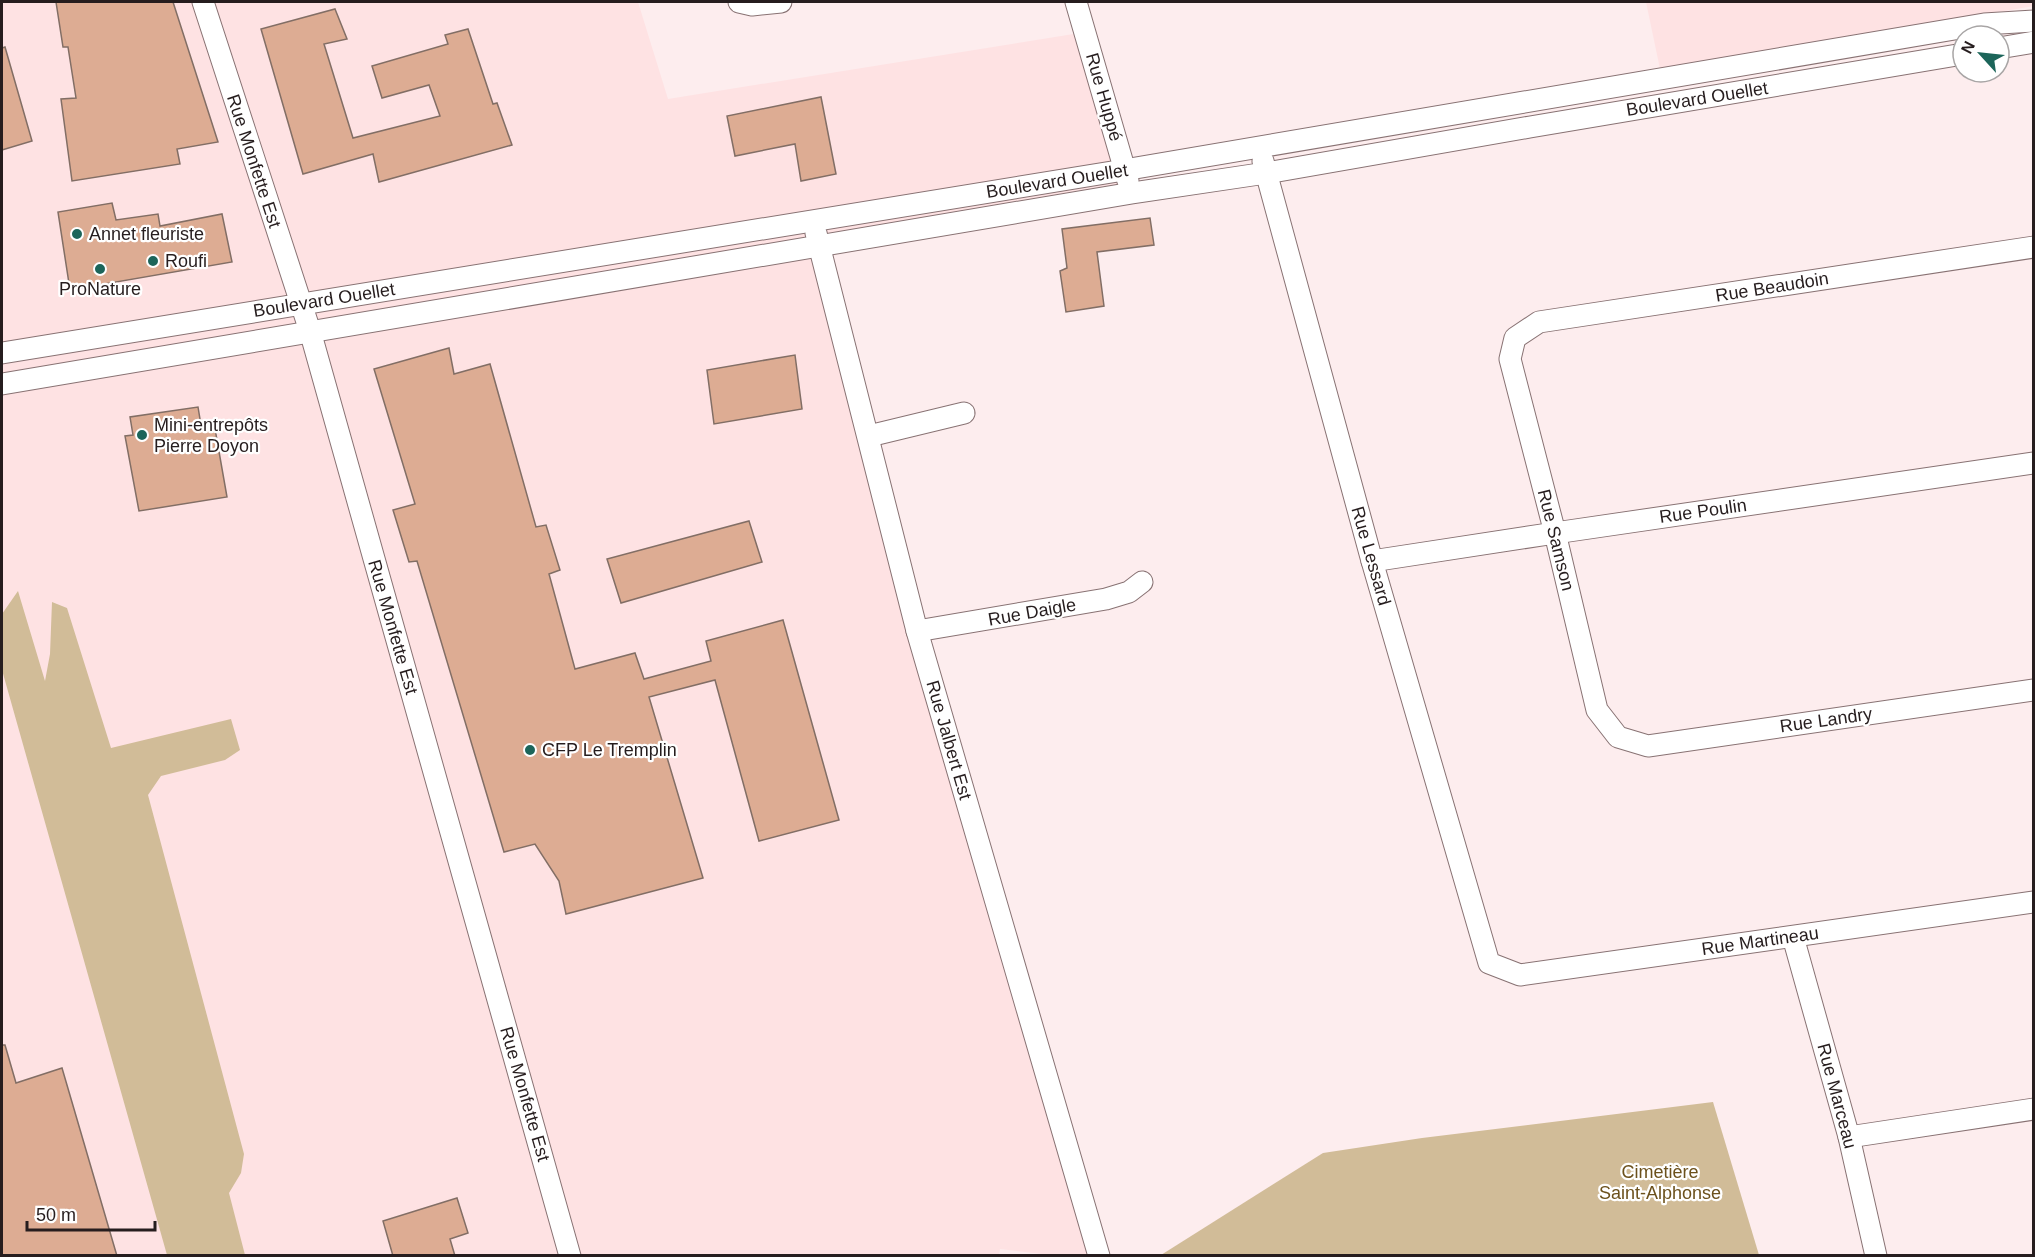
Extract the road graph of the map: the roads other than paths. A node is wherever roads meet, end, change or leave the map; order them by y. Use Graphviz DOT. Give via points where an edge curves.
graph roads {
  1 [pos="203,2"];
  2 [pos="739,2"];
  3 [pos="781,2"];
  4 [pos="1076,2"];
  5 [pos="2034,21"];
  6 [pos="2034,42"];
  7 [pos="1860,44"];
  8 [pos="2011,46"];
  9 [pos="1951,56"];
  10 [pos="1864,72"];
  11 [pos="1527,103"];
  12 [pos="1530,127"];
  13 [pos="1259,147"];
  14 [pos="1124,170"];
  15 [pos="1266,173"];
  16 [pos="1132,193"];
  17 [pos="813,221"];
  18 [pos="820,247"];
  19 [pos="2034,248"];
  20 [pos="587,257"];
  21 [pos="591,285"];
  22 [pos="300,304"];
  23 [pos="310,332"];
  24 [pos="1515,338"];
  25 [pos="62,343"];
  26 [pos="2,353"];
  27 [pos="68,372"];
  28 [pos="2,384"];
  29 [pos="964,413"];
  30 [pos="869,436"];
  31 [pos="2034,463"];
  32 [pos="1555,533"];
  33 [pos="1372,561"];
  34 [pos="1142,582"];
  35 [pos="917,631"];
  36 [pos="2034,690"];
  37 [pos="1618,737"];
  38 [pos="2034,902"];
  39 [pos="1792,937"];
  40 [pos="1489,963"];
  41 [pos="2034,1108"];
  42 [pos="1849,1137"];
  43 [pos="570,1256"];
  44 [pos="1099,1256"];
  45 [pos="1876,1256"];
  1 -- 22 [label="street, Rue Monfette Est"];
  2 -- 3 [label="street"];
  4 -- 14 [label="street, Rue Huppé"];
  5 -- 7 [label="street, Boulevard Ouellet" via="1984,24"];
  6 -- 8 [label="street"];
  7 -- 10 [label="street"];
  7 -- 11 [label="street, Boulevard Ouellet"];
  9 -- 10 [label="street, Boulevard Ouellet"];
  10 -- 12 [label="street, Boulevard Ouellet"];
  11 -- 12 [label="street"];
  11 -- 13 [label="street, Boulevard Ouellet"];
  12 -- 15 [label="street, Boulevard Ouellet"];
  13 -- 14 [label="street, Boulevard Ouellet"];
  13 -- 15 [label="street, Rue Lessard"];
  14 -- 16 [label="street, Rue Huppé"];
  14 -- 17 [label="street, Boulevard Ouellet"];
  15 -- 16 [label="street, Boulevard Ouellet"];
  15 -- 33 [label="street, Rue Lessard"];
  16 -- 18 [label="street, Boulevard Ouellet"];
  17 -- 18 [label="street, Rue Jalbert Est"];
  17 -- 20 [label="street, Boulevard Ouellet"];
  18 -- 21 [label="street, Boulevard Ouellet"];
  18 -- 30 [label="street, Rue Jalbert Est"];
  19 -- 24 [label="street, Rue Beaudoin" via="1539,322"];
  20 -- 21 [label="street"];
  20 -- 22 [label="street, Boulevard Ouellet"];
  21 -- 23 [label="street, Boulevard Ouellet"];
  22 -- 23 [label="street, Rue Monfette Est"];
  22 -- 25 [label="street, Boulevard Ouellet"];
  23 -- 27 [label="street, Boulevard Ouellet"];
  23 -- 43 [label="street, Rue Monfette Est"];
  24 -- 32 [label="street, Rue Samson" via="1510,359"];
  25 -- 26 [label="street, Boulevard Ouellet"];
  25 -- 27 [label="street"];
  27 -- 28 [label="street, Boulevard Ouellet"];
  29 -- 30 [label="street"];
  30 -- 35 [label="street, Rue Jalbert Est"];
  31 -- 32 [label="street, Rue Poulin"];
  32 -- 33 [label="street, Rue Poulin"];
  32 -- 37 [label="street, Rue Samson" via="1597,710"];
  33 -- 40 [label="street, Rue Lessard"];
  34 -- 35 [label="street, Rue Daigle" via="1129,592 1106,599"];
  35 -- 44 [label="street, Rue Jalbert Est"];
  36 -- 37 [label="street, Rue Landry" via="1648,746"];
  38 -- 39 [label="street, Rue Martineau"];
  39 -- 40 [label="street, Rue Martineau" via="1520,975"];
  39 -- 42 [label="street, Rue Marceau"];
  41 -- 42 [label="street"];
  42 -- 45 [label="street, Rue Marceau"];
}
